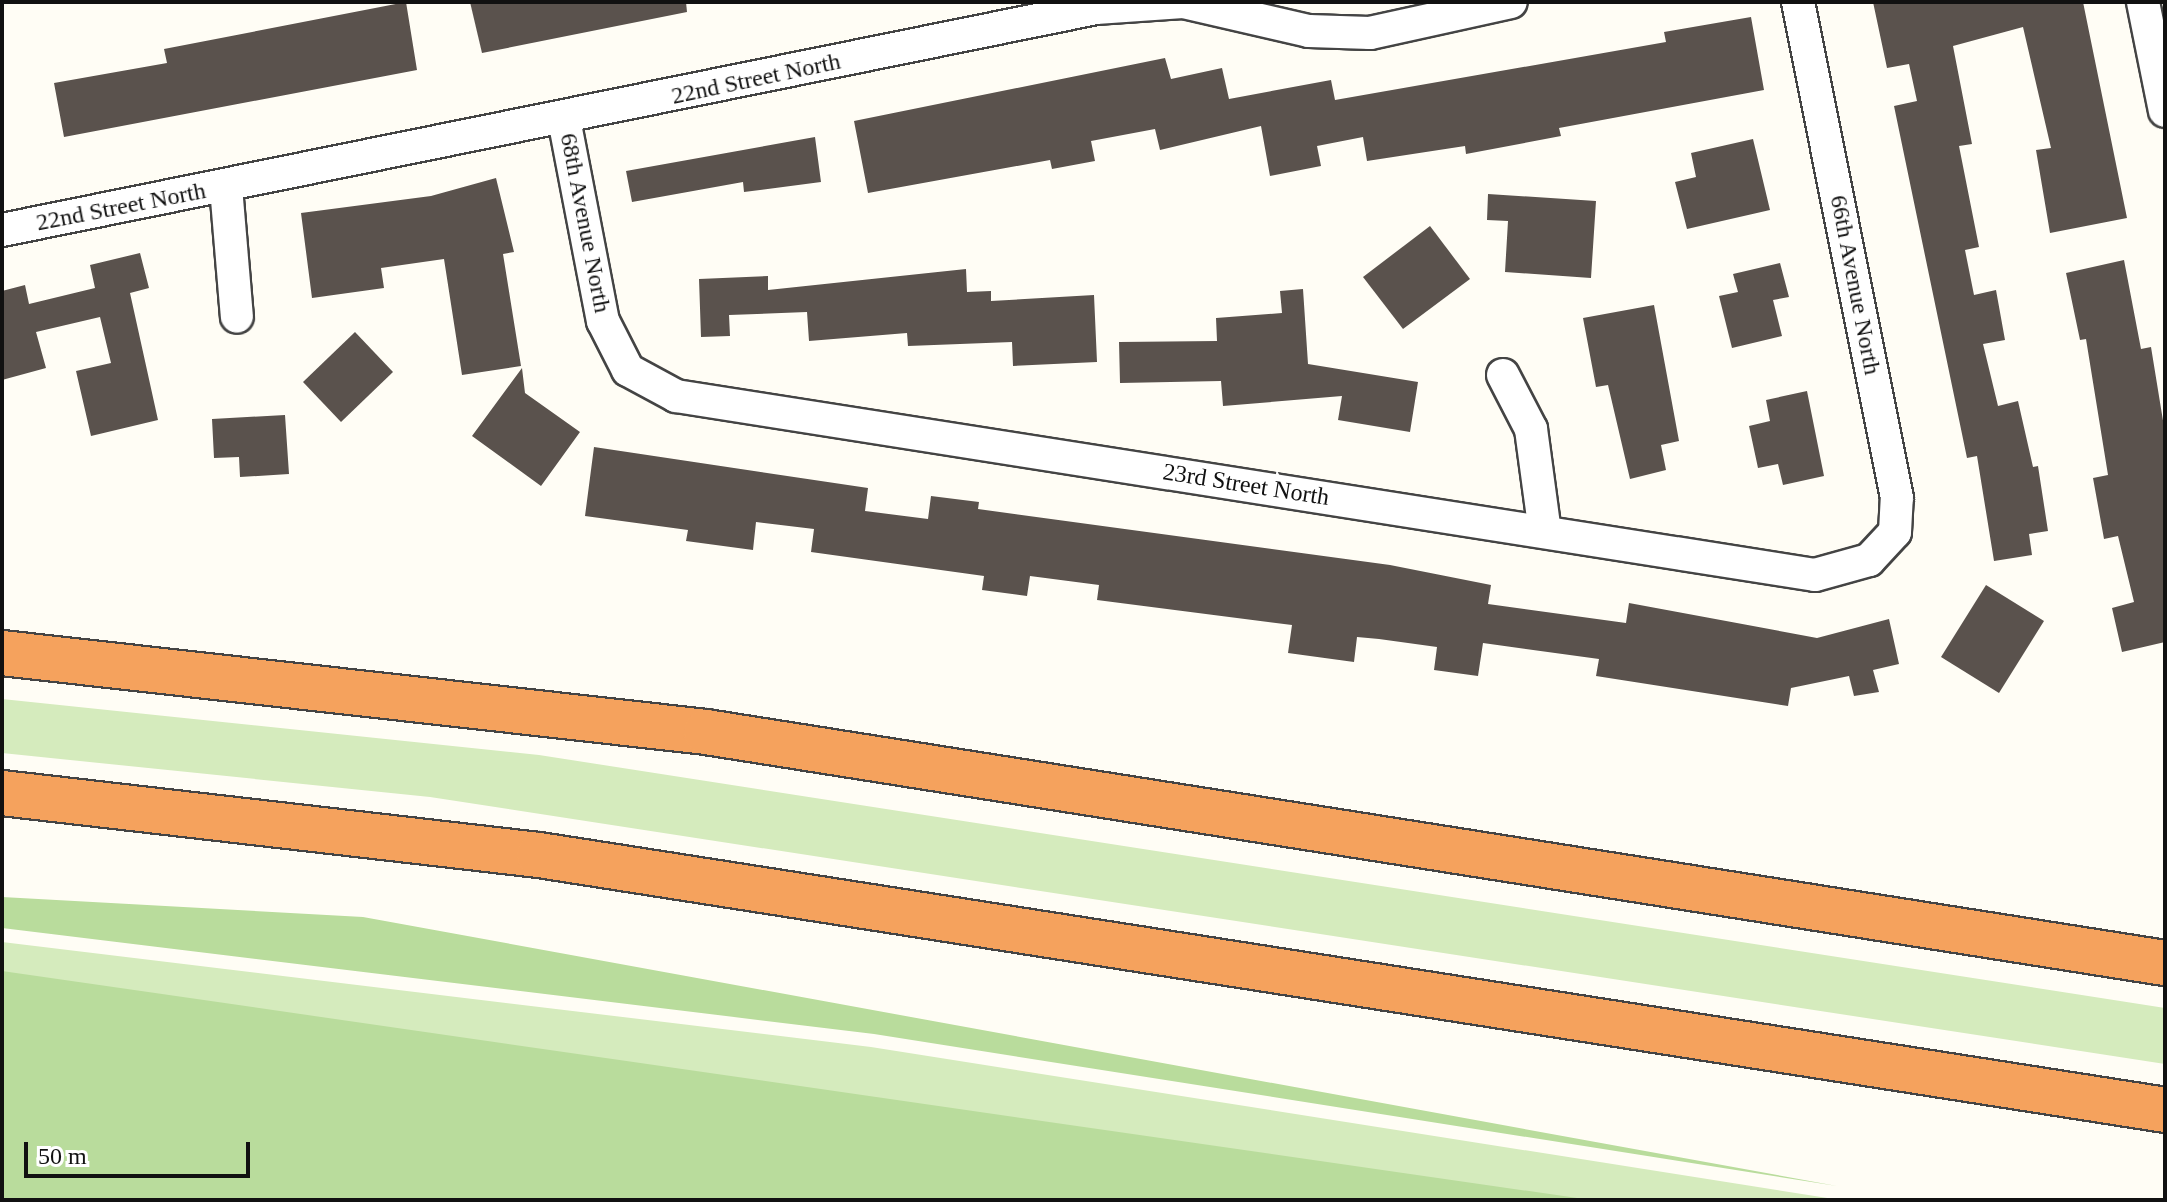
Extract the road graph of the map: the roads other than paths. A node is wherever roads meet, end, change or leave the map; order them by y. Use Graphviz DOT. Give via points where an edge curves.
graph roads {
  1 [pos="1511,2"];
  2 [pos="1798,2"];
  3 [pos="2143,2"];
  4 [pos="2165,111"];
  5 [pos="564,119"];
  6 [pos="226,187"];
  7 [pos="2,230"];
  8 [pos="237,317"];
  9 [pos="628,370"];
  10 [pos="1503,375"];
  11 [pos="1545,532"];
  12 [pos="1869,560"];
  13 [pos="2,653"];
  14 [pos="2,793"];
  15 [pos="2165,963"];
  16 [pos="2165,1110"];
  1 -- 5 [label="street, 22nd Street North" via="1370,33 1309,31 1183,2 1096,8"];
  2 -- 12 [label="street, 66th Avenue North" via="1897,498 1895,532"];
  3 -- 4 [label="street"];
  5 -- 6 [label="street, 22nd Street North"];
  5 -- 9 [label="street, 68th Avenue North" via="603,321"];
  6 -- 7 [label="street, 22nd Street North"];
  6 -- 8 [label="street"];
  9 -- 11 [label="street, 23rd Street North" via="676,396"];
  10 -- 11 [label="street" via="1531,429"];
  11 -- 12 [label="street, 23rd Street North" via="1815,575"];
  13 -- 15 [label="highway" via="706,732"];
  14 -- 16 [label="highway" via="539,855"];
}
